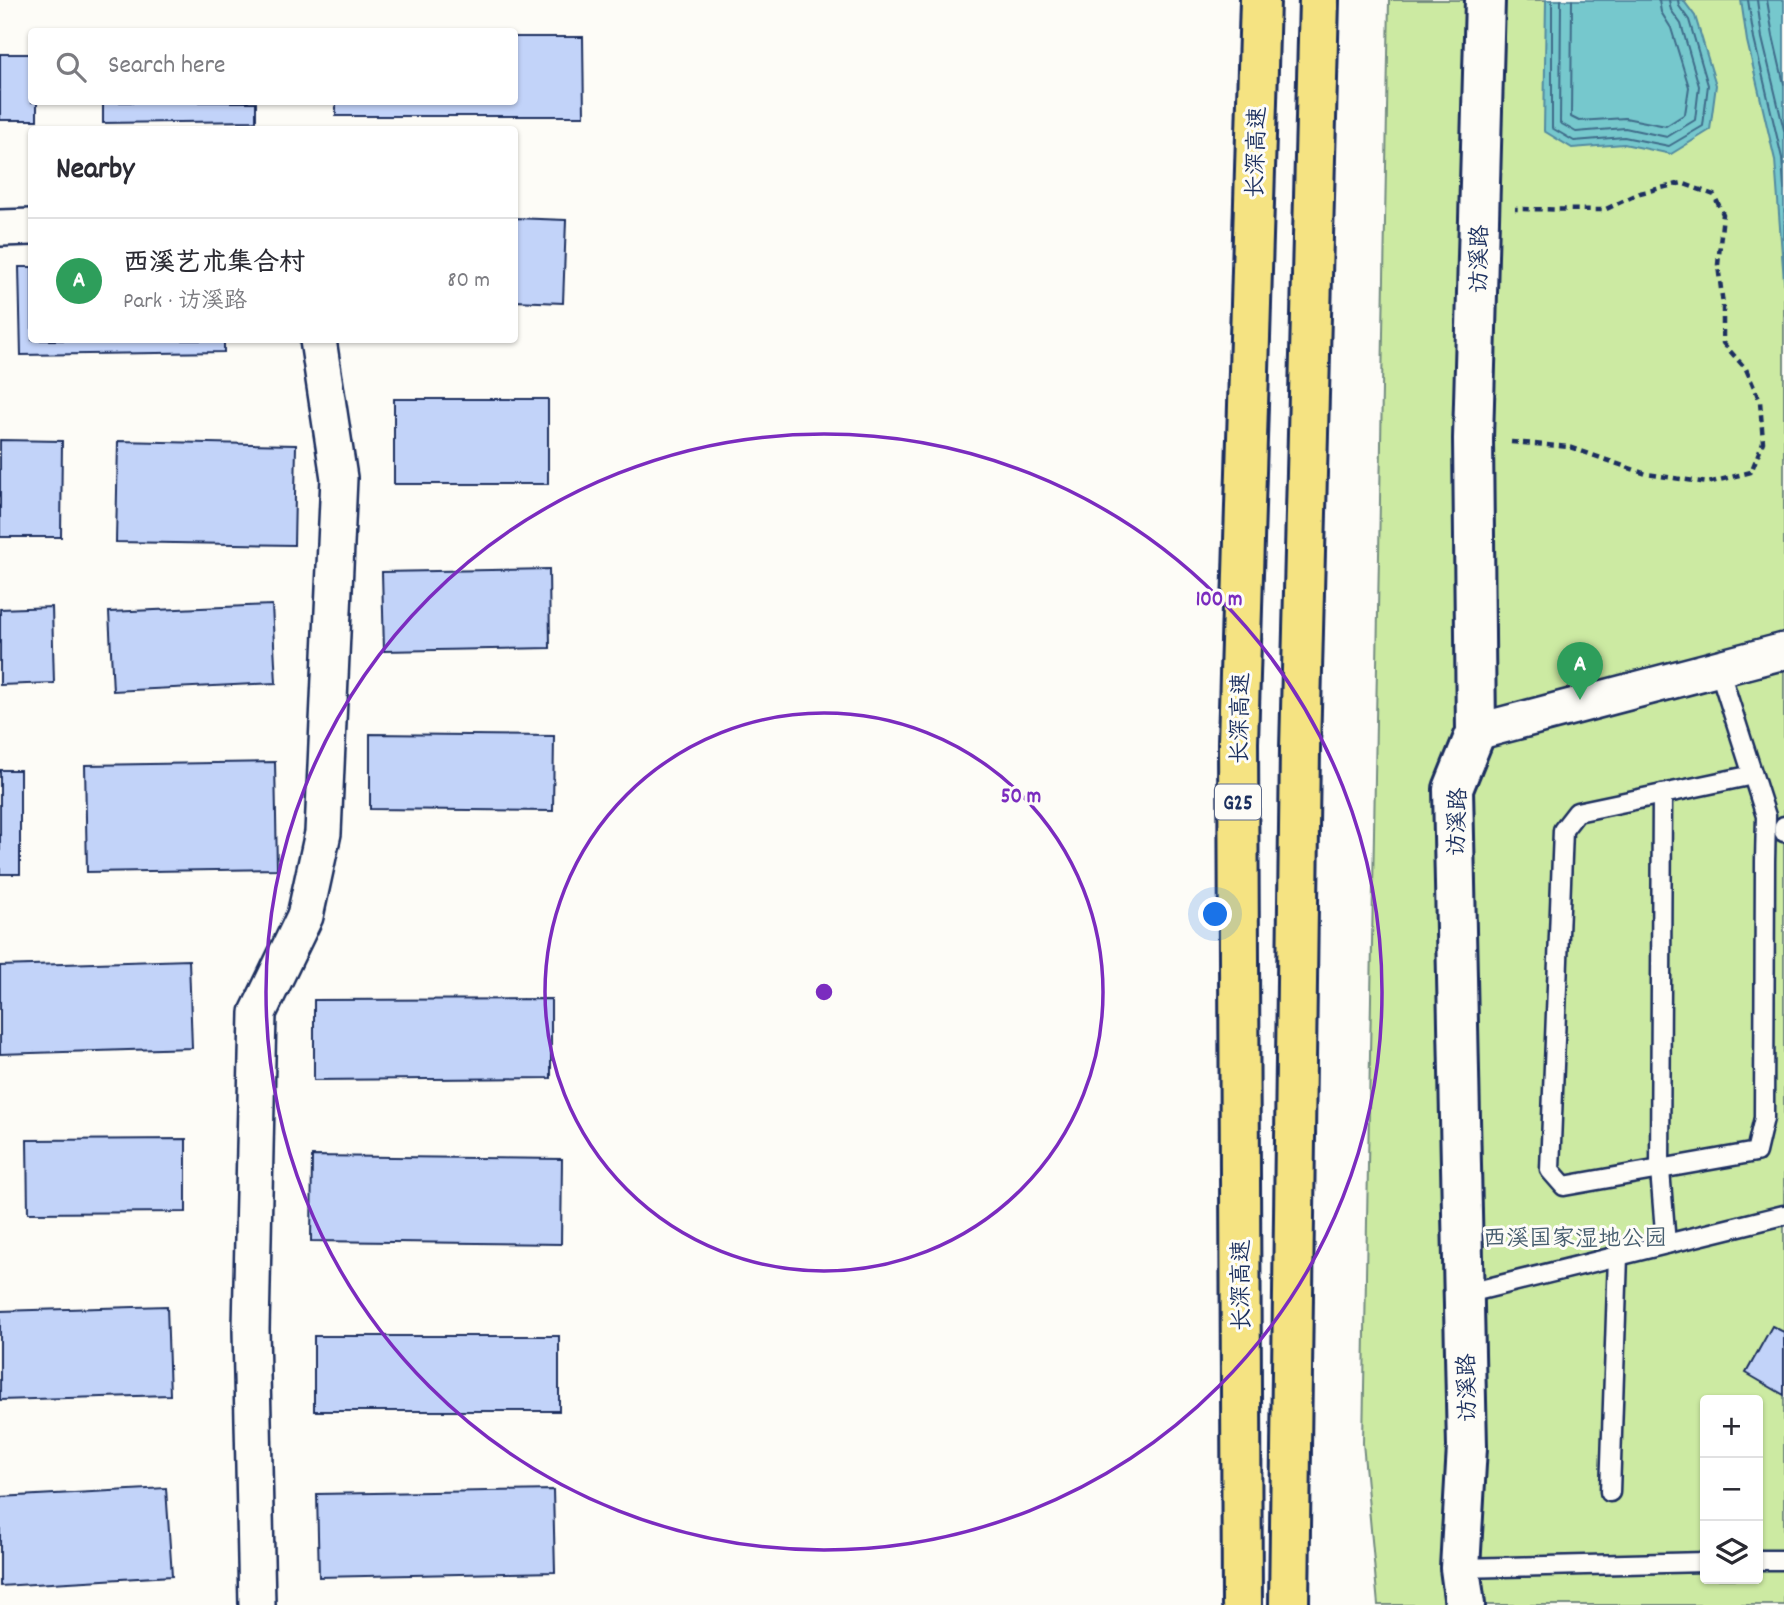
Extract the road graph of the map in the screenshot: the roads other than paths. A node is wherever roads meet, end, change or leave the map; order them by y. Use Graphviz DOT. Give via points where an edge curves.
graph roads {
  1 [pos="1260,0"];
  2 [pos="1319,0"];
  3 [pos="1485,0"];
  4 [pos="28,227"];
  5 [pos="0,228"];
  6 [pos="318,343"];
  7 [pos="1784,651"];
  8 [pos="1719,669"];
  9 [pos="1476,733"];
  10 [pos="1753,775"];
  11 [pos="1662,794"];
  12 [pos="1784,826"];
  13 [pos="1784,832"];
  14 [pos="1660,1170"];
  15 [pos="1784,1215"];
  16 [pos="1666,1244"];
  17 [pos="1618,1256"];
  18 [pos="1464,1294"];
  19 [pos="1610,1492"];
  20 [pos="1763,1560"];
  21 [pos="1784,1560"];
  22 [pos="1700,1562"];
  23 [pos="1460,1568"];
  24 [pos="257,1605"];
  25 [pos="1242,1605"];
  26 [pos="1289,1605"];
  27 [pos="1465,1605"];
  1 -- 25 [label="highway, 长深高速 / G25" via="1238,743"];
  2 -- 26 [label="highway" via="1300,749"];
  3 -- 9 [label="street, 访溪路" via="1473,439"];
  4 -- 5 [label="street"];
  6 -- 24 [label="street" via="339,478 324,819 305,916 258,1013 251,1329"];
  7 -- 8 [label="street"];
  8 -- 9 [label="street"];
  8 -- 10 [label="lane"];
  9 -- 18 [label="street, 访溪路" via="1453,789"];
  10 -- 11 [label="lane"];
  10 -- 14 [label="lane" via="1766,816 1764,1118 1756,1152"];
  11 -- 14 [label="lane"];
  11 -- 14 [label="lane" via="1577,812 1563,830 1550,1170 1564,1186"];
  12 -- 13 [label="lane"];
  14 -- 16 [label="lane"];
  15 -- 16 [label="lane"];
  16 -- 17 [label="lane"];
  17 -- 18 [label="lane"];
  17 -- 19 [label="lane"];
  18 -- 23 [label="street, 访溪路" via="1467,1447"];
  20 -- 21 [label="lane"];
  22 -- 23 [label="lane"];
  23 -- 27 [label="street, 访溪路"];
}
